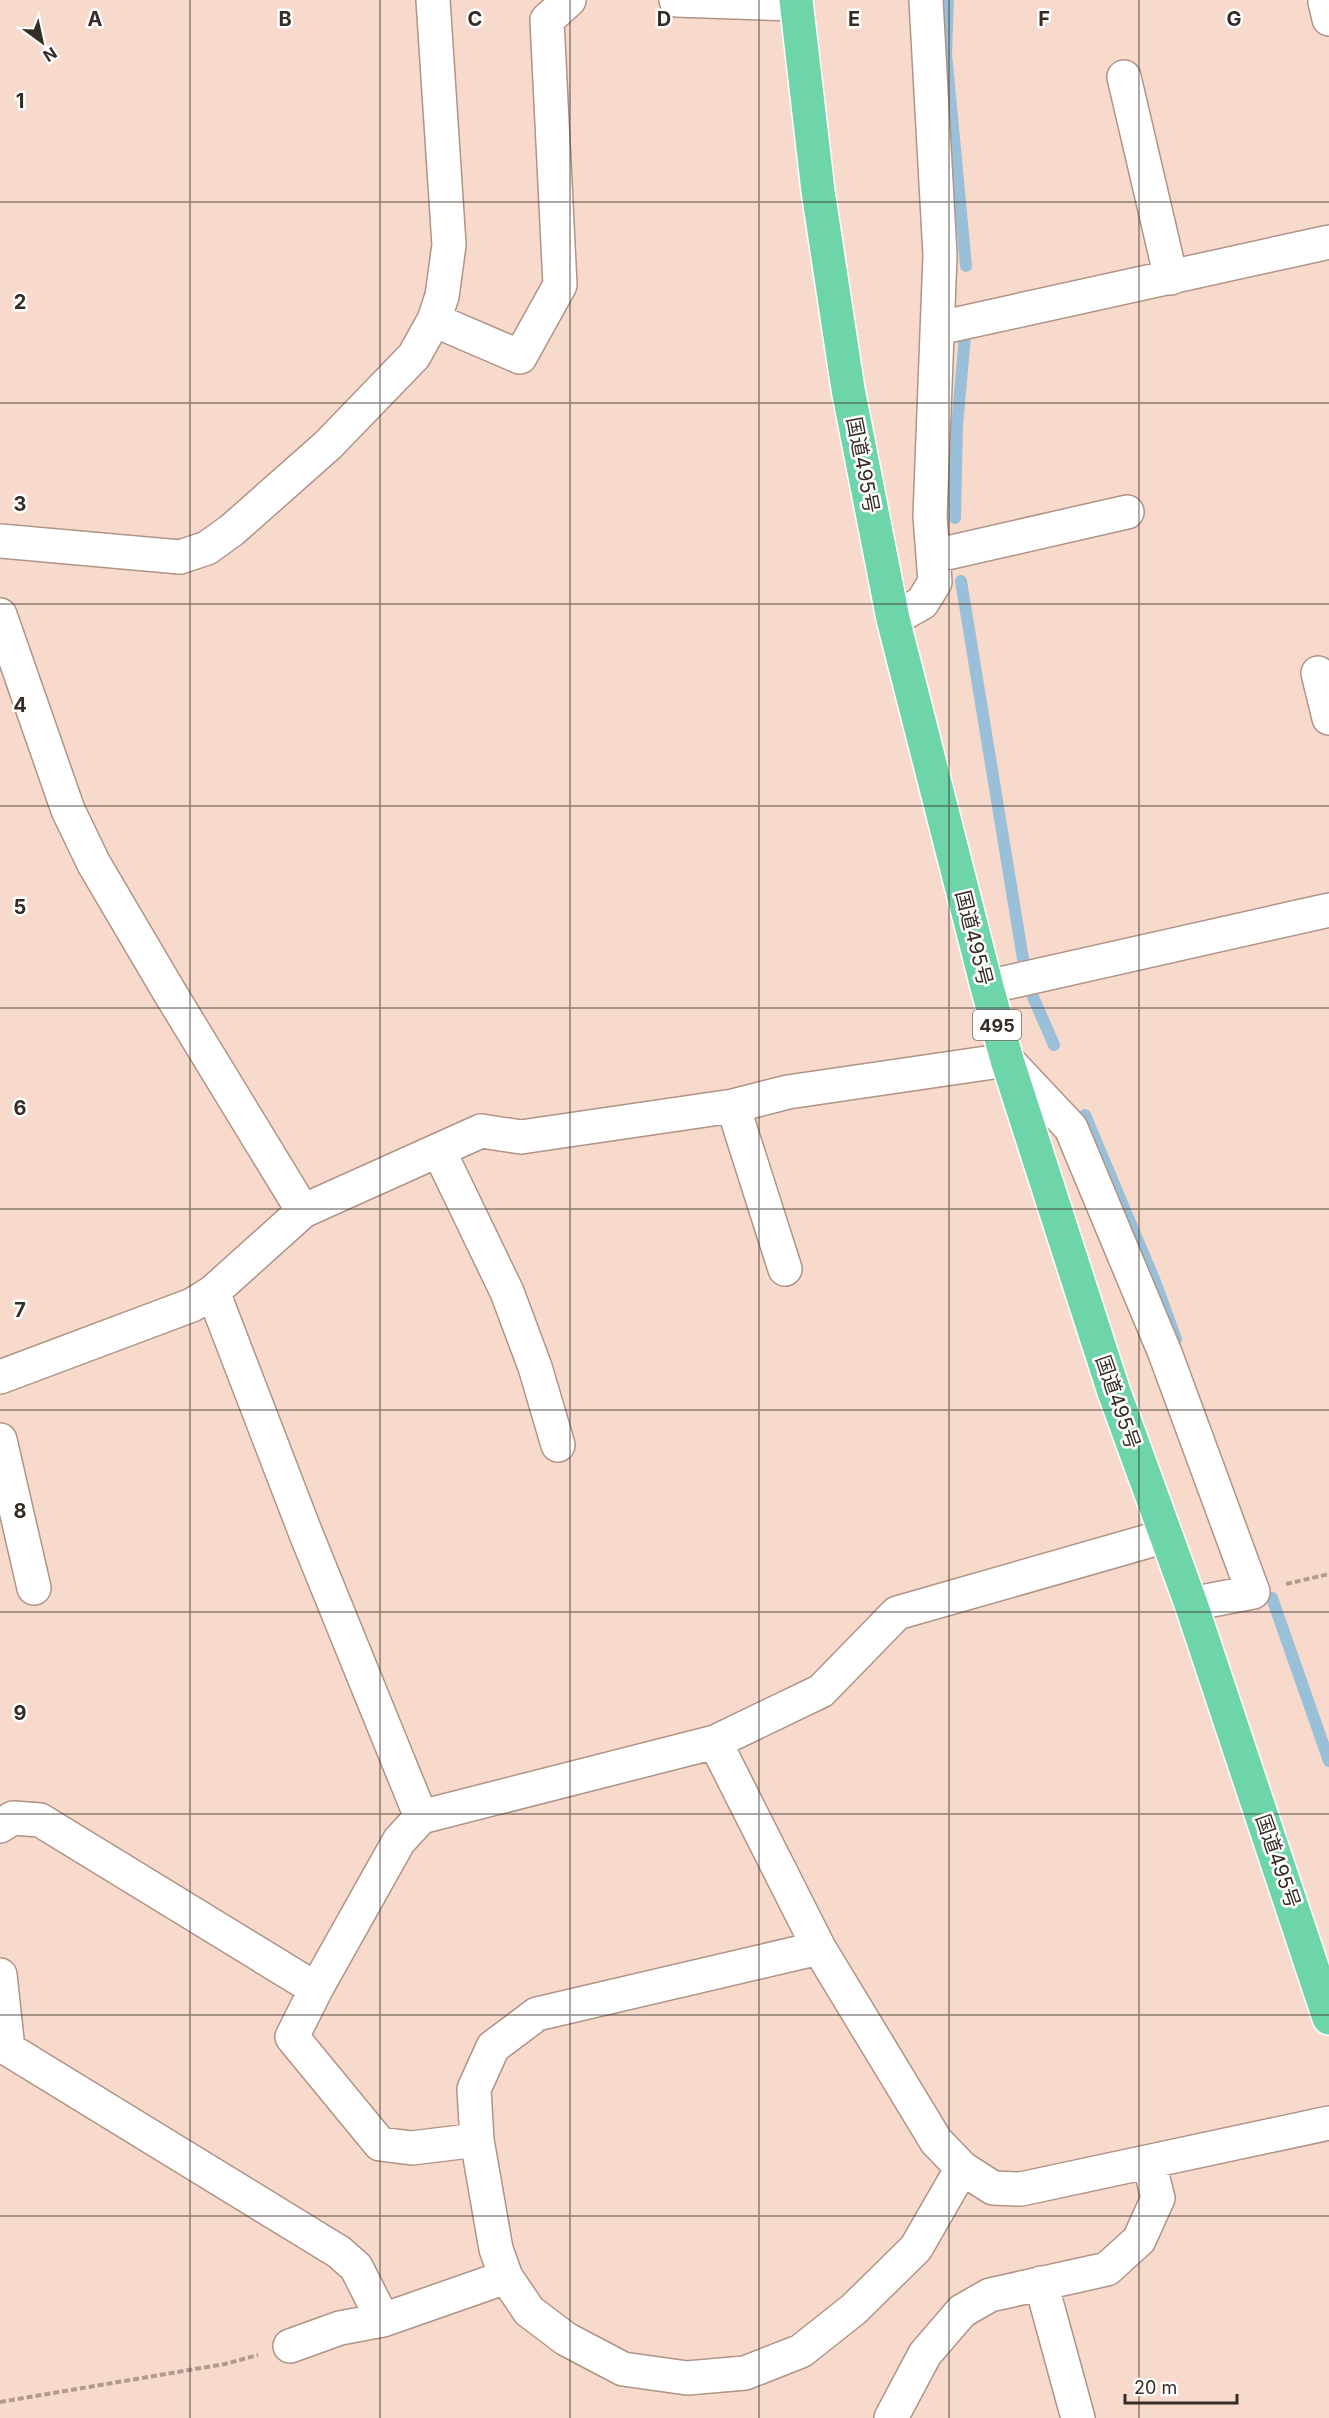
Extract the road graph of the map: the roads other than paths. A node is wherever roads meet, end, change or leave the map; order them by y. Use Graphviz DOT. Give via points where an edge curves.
graph roads {
  1 [pos="433,0"];
  2 [pos="569,0"];
  3 [pos="676,0"];
  4 [pos="926,0"];
  5 [pos="796,2"];
  6 [pos="1124,77"];
  7 [pos="1329,242"];
  8 [pos="1171,278"];
  9 [pos="434,320"];
  10 [pos="939,328"];
  11 [pos="1127,512"];
  12 [pos="0,541"];
  13 [pos="934,556"];
  14 [pos="0,615"];
  15 [pos="893,619"];
  16 [pos="1318,672"];
  17 [pos="1329,718"];
  18 [pos="1329,910"];
  19 [pos="987,987"];
  20 [pos="1006,1060"];
  21 [pos="733,1106"];
  22 [pos="439,1151"];
  23 [pos="303,1210"];
  24 [pos="785,1269"];
  25 [pos="213,1292"];
  26 [pos="0,1377"];
  27 [pos="0,1440"];
  28 [pos="558,1445"];
  29 [pos="1166,1536"];
  30 [pos="34,1588"];
  31 [pos="1191,1604"];
  32 [pos="715,1742"];
  33 [pos="421,1817"];
  34 [pos="0,1826"];
  35 [pos="819,1948"];
  36 [pos="0,1975"];
  37 [pos="316,1989"];
  38 [pos="1329,2018"];
  39 [pos="1329,2123"];
  40 [pos="477,2140"];
  41 [pos="1149,2163"];
  42 [pos="962,2168"];
  43 [pos="506,2277"];
  44 [pos="1041,2283"];
  45 [pos="383,2320"];
  46 [pos="290,2346"];
  47 [pos="891,2418"];
  48 [pos="1078,2418"];
  1 -- 9 [label="street" via="449,245 442,296"];
  2 -- 9 [label="street" via="547,20 560,285 520,357"];
  3 -- 5 [label="street"];
  4 -- 10 [label="street" via="940,255"];
  5 -- 15 [label="highway, 国道495号 / 495" via="818,191 849,389"];
  6 -- 8 [label="street"];
  7 -- 8 [label="street"];
  8 -- 10 [label="street"];
  9 -- 12 [label="street" via="414,356 328,445 207,548 180,557"];
  10 -- 13 [label="street" via="930,516"];
  11 -- 13 [label="street"];
  13 -- 15 [label="street" via="935,582 922,603"];
  14 -- 23 [label="street" via="68,810 94,864"];
  15 -- 19 [label="highway, 国道495号 / 495"];
  16 -- 17 [label="street"];
  18 -- 19 [label="street"];
  19 -- 20 [label="highway, 国道495号 / 495"];
  20 -- 21 [label="street" via="788,1092"];
  20 -- 29 [label="highway, 国道495号 / 495" via="1113,1389"];
  20 -- 31 [label="street" via="1071,1128 1165,1353 1253,1592"];
  21 -- 22 [label="street" via="521,1137 481,1131"];
  21 -- 24 [label="street"];
  22 -- 23 [label="street"];
  22 -- 28 [label="street" via="507,1292"];
  23 -- 25 [label="street"];
  25 -- 26 [label="street" via="192,1305"];
  25 -- 33 [label="street"];
  27 -- 30 [label="street"];
  29 -- 31 [label="highway, 国道495号 / 495"];
  29 -- 32 [label="street" via="897,1613 821,1691"];
  31 -- 38 [label="highway, 国道495号 / 495"];
  32 -- 33 [label="street"];
  32 -- 35 [label="street"];
  33 -- 37 [label="street" via="399,1841"];
  34 -- 37 [label="street" via="14,1818 40,1820"];
  35 -- 40 [label="street" via="537,2014 493,2047 474,2089"];
  35 -- 42 [label="street" via="936,2140"];
  36 -- 45 [label="street" via="8,2049 339,2252 356,2267"];
  37 -- 40 [label="street" via="292,2037 380,2144 412,2148"];
  39 -- 41 [label="street"];
  40 -- 43 [label="street" via="496,2249"];
  41 -- 42 [label="street" via="1022,2189 993,2188"];
  41 -- 44 [label="street" via="1158,2198 1139,2240 1107,2269"];
  42 -- 43 [label="street" via="916,2248 854,2309 801,2351 745,2373 687,2378 623,2369 566,2339 529,2311"];
  43 -- 45 [label="street"];
  44 -- 47 [label="street" via="990,2295 962,2312 925,2354"];
  44 -- 48 [label="street"];
  45 -- 46 [label="street" via="340,2328"];
}
